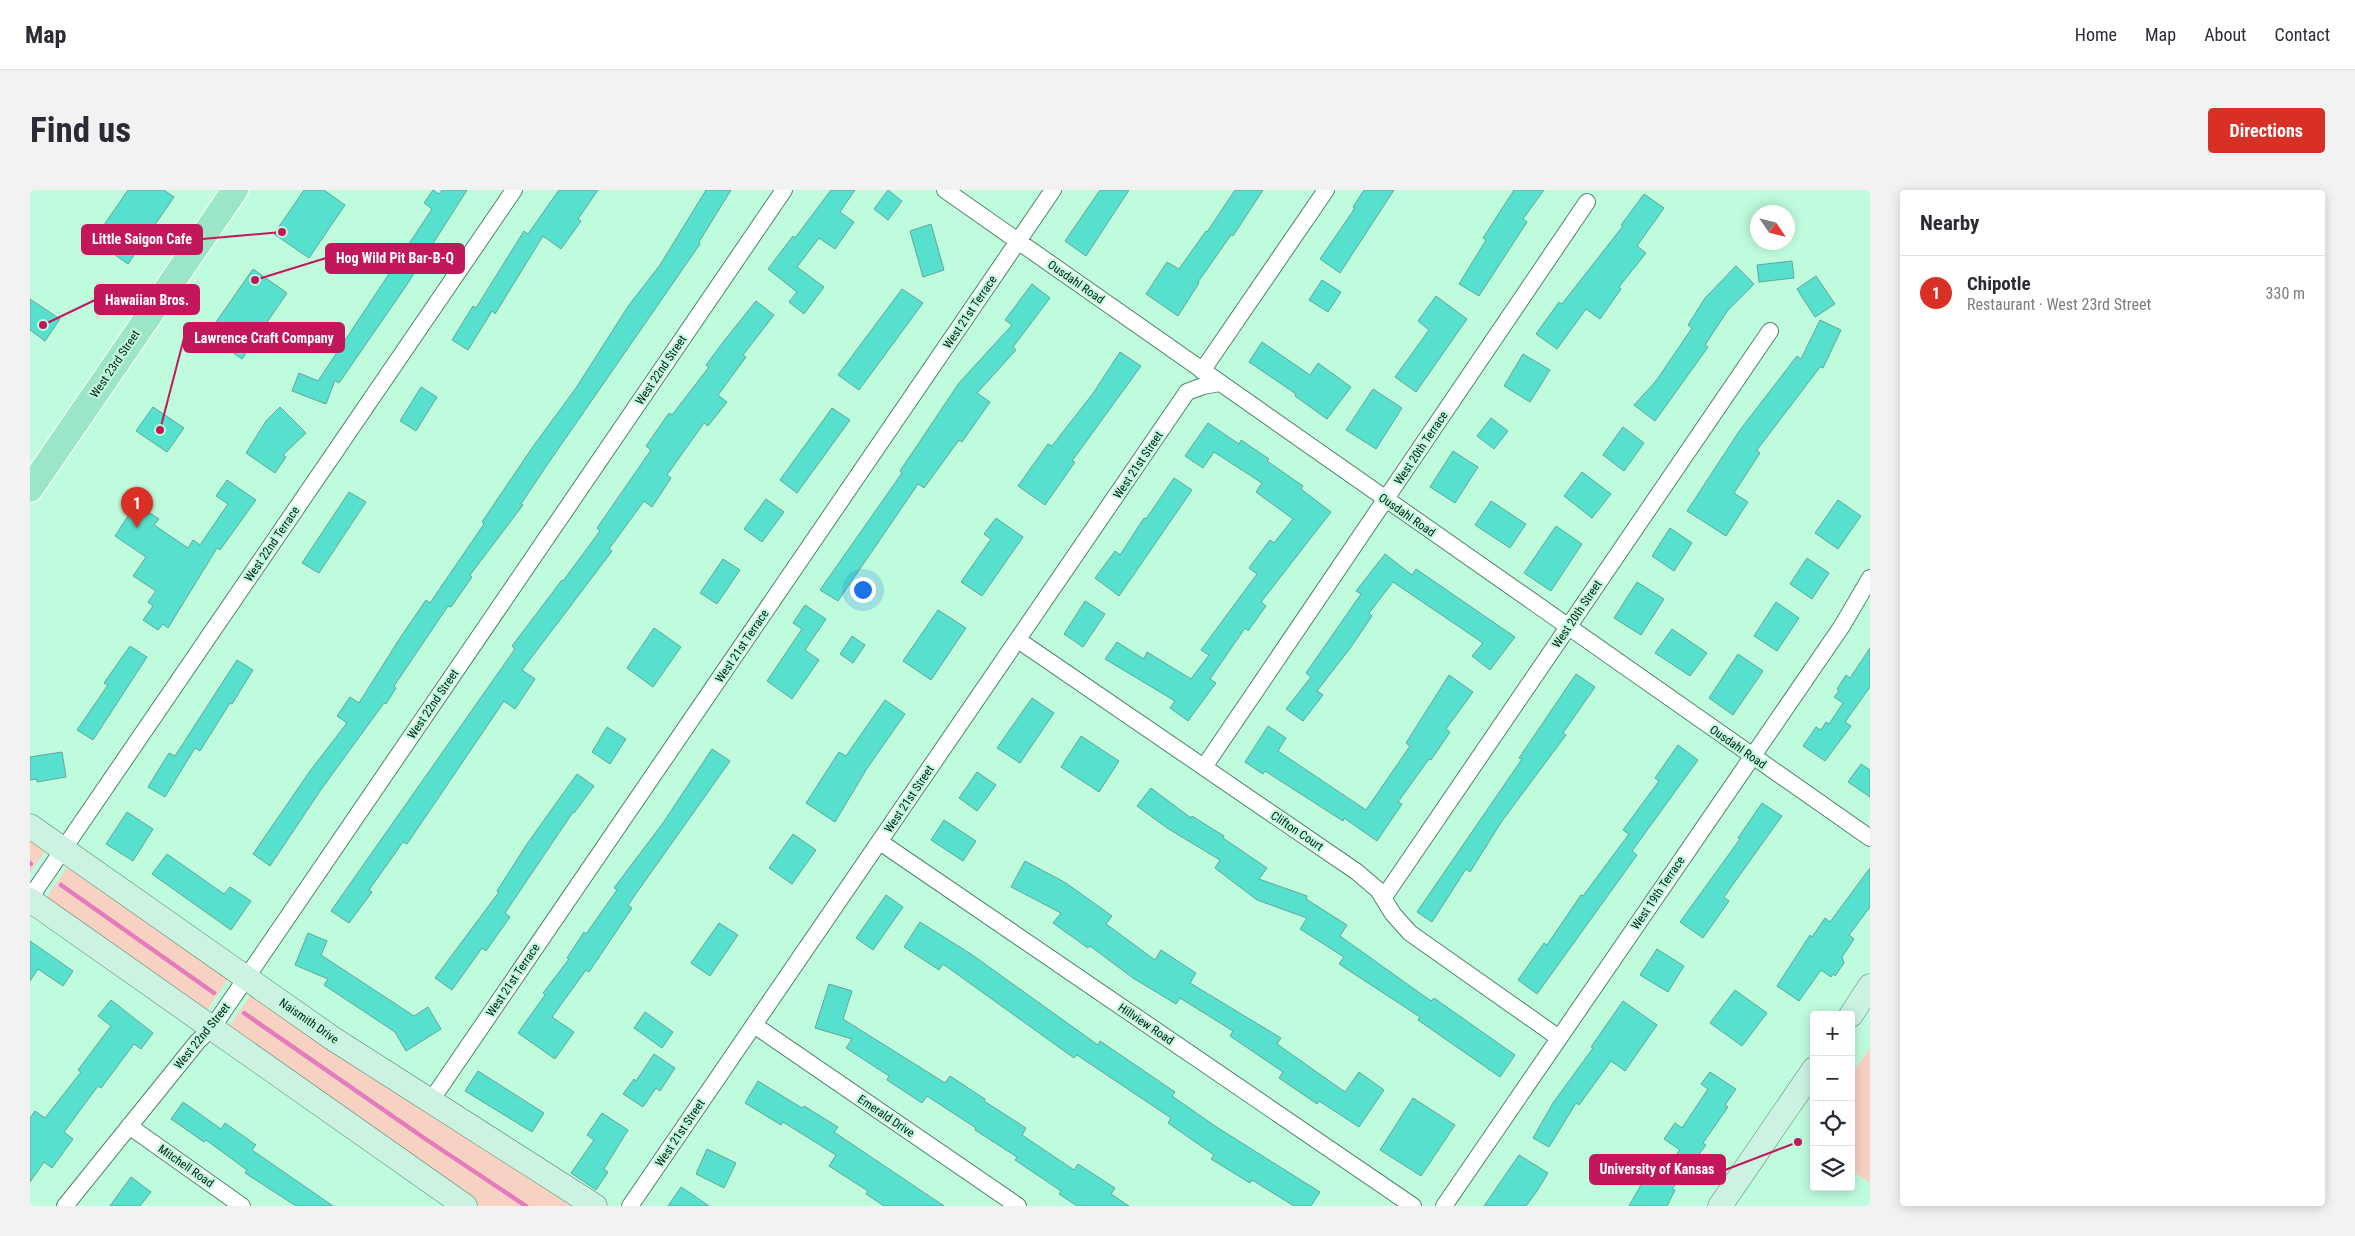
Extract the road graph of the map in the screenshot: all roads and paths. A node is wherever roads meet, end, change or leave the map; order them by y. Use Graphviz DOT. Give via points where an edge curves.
graph roads {
  1 [pos="235,190"];
  2 [pos="514,190"];
  3 [pos="784,190"];
  4 [pos="945,190"];
  5 [pos="1053,190"];
  6 [pos="1326,190"];
  7 [pos="1587,202"];
  8 [pos="1018,242"];
  9 [pos="1770,331"];
  10 [pos="1181,356"];
  11 [pos="1202,371"];
  12 [pos="1220,383"];
  13 [pos="1188,392"];
  14 [pos="30,489"];
  15 [pos="1385,500"];
  16 [pos="1870,578"];
  17 [pos="1568,628"];
  18 [pos="1018,640"];
  19 [pos="1751,757"];
  20 [pos="1204,767"];
  21 [pos="30,826"];
  22 [pos="1870,838"];
  23 [pos="880,842"];
  24 [pos="64,849"];
  25 [pos="1384,897"];
  26 [pos="30,899"];
  27 [pos="247,978"];
  28 [pos="1870,986"];
  29 [pos="1854,1011"];
  30 [pos="754,1025"];
  31 [pos="212,1028"];
  32 [pos="1559,1038"];
  33 [pos="1810,1075"];
  34 [pos="430,1102"];
  35 [pos="130,1126"];
  36 [pos="65,1206"];
  37 [pos="242,1206"];
  38 [pos="465,1206"];
  39 [pos="595,1206"];
  40 [pos="630,1206"];
  41 [pos="1018,1206"];
  42 [pos="1412,1206"];
  43 [pos="1444,1206"];
  44 [pos="1720,1206"];
  1 -- 14 [label="main road, West 23rd Street"];
  2 -- 24 [label="street, West 22nd Terrace"];
  3 -- 27 [label="street, West 22nd Street"];
  4 -- 8 [label="street, Ousdahl Road"];
  5 -- 8 [label="street, West 21st Terrace"];
  6 -- 11 [label="street"];
  7 -- 15 [label="street, West 20th Terrace"];
  8 -- 10 [label="street, Ousdahl Road"];
  8 -- 34 [label="street, West 21st Terrace"];
  9 -- 17 [label="street, West 20th Street"];
  10 -- 11 [label="street, Ousdahl Road"];
  10 -- 13 [label="street" via="1188,370"];
  11 -- 12 [label="street, Ousdahl Road"];
  12 -- 13 [label="street"];
  12 -- 15 [label="street, Ousdahl Road"];
  13 -- 18 [label="street, West 21st Street"];
  15 -- 17 [label="street, Ousdahl Road"];
  15 -- 20 [label="street, West 20th Terrace"];
  16 -- 19 [label="street, West 19th Terrace" via="1842,626"];
  17 -- 19 [label="street, Ousdahl Road"];
  17 -- 25 [label="street, West 20th Street"];
  18 -- 20 [label="street, Clifton Court"];
  18 -- 23 [label="street, West 21st Street"];
  19 -- 22 [label="street, Ousdahl Road"];
  19 -- 32 [label="street, West 19th Terrace"];
  20 -- 25 [label="street, Clifton Court" via="1357,872"];
  21 -- 24 [label="street, Naismith Drive"];
  23 -- 30 [label="street, West 21st Street"];
  23 -- 42 [label="street, Hillview Road"];
  24 -- 26 [label="street, West 22nd Terrace"];
  24 -- 27 [label="street, Naismith Drive"];
  25 -- 32 [label="street, Clifton Court" via="1410,934"];
  26 -- 31 [label="street"];
  27 -- 31 [label="street, West 22nd Street"];
  27 -- 34 [label="street, Naismith Drive"];
  28 -- 29 [label="street"];
  30 -- 40 [label="street, West 21st Street"];
  30 -- 41 [label="street, Emerald Drive"];
  31 -- 35 [label="street, West 22nd Street"];
  31 -- 38 [label="street"];
  32 -- 43 [label="street, West 19th Terrace"];
  33 -- 44 [label="street"];
  34 -- 39 [label="street, Naismith Drive"];
  35 -- 36 [label="street, West 22nd Street"];
  35 -- 37 [label="street, Mitchell Road"];
}
